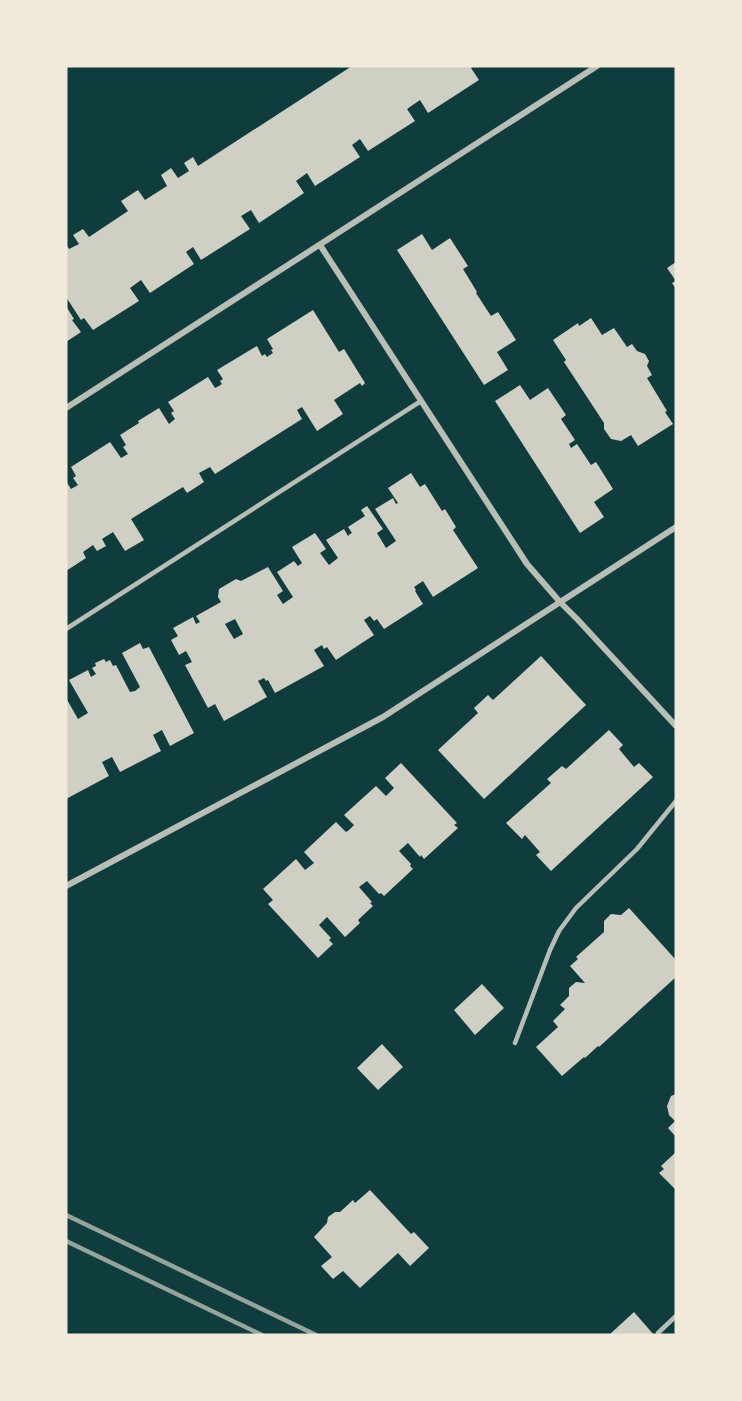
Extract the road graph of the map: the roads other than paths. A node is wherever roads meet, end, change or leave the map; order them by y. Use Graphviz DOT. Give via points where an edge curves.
graph roads {
  1 [pos="597,66"];
  2 [pos="320,245"];
  3 [pos="421,401"];
  4 [pos="66,408"];
  5 [pos="676,527"];
  6 [pos="560,602"];
  7 [pos="66,629"];
  8 [pos="676,726"];
  9 [pos="676,801"];
  10 [pos="66,886"];
  11 [pos="515,1043"];
  12 [pos="676,1316"];
  13 [pos="658,1333"];
  1 -- 2 [label="street"];
  2 -- 3 [label="street"];
  2 -- 4 [label="street"];
  3 -- 6 [label="street" via="527,564"];
  3 -- 7 [label="lane"];
  5 -- 6 [label="street"];
  6 -- 8 [label="street"];
  6 -- 10 [label="street" via="383,717"];
  9 -- 11 [label="lane" via="637,849 576,908 560,931"];
  12 -- 13 [label="lane"];
}
